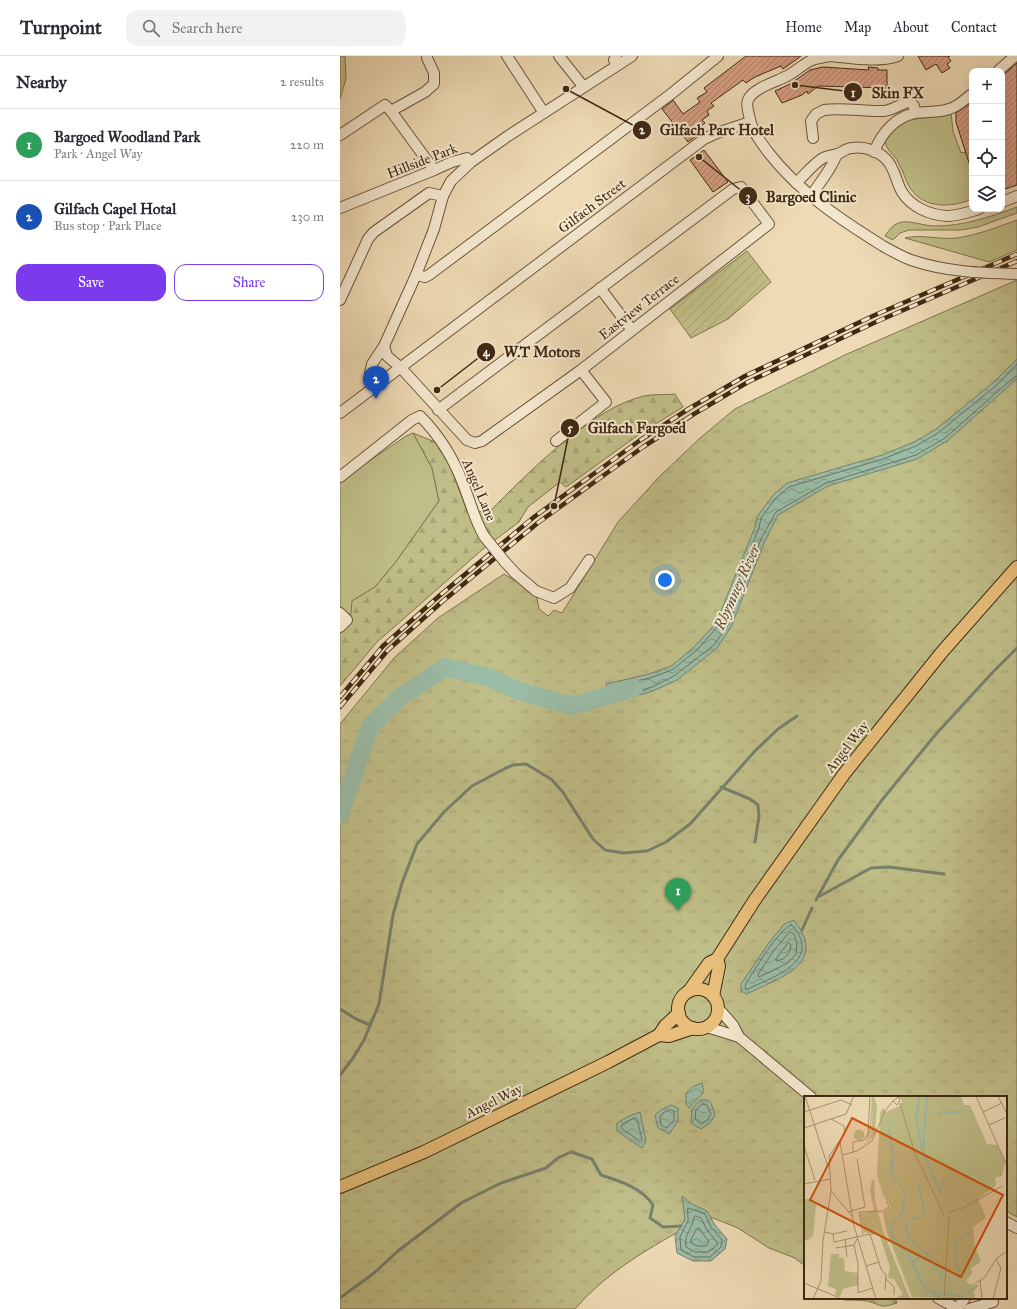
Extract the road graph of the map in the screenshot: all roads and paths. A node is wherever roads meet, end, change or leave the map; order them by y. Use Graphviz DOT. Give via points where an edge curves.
graph roads {
  1 [pos="507,56"];
  2 [pos="559,56"];
  3 [pos="632,56"];
  4 [pos="718,56"];
  5 [pos="830,56"];
  6 [pos="898,56"];
  7 [pos="1015,56"];
  8 [pos="818,57"];
  9 [pos="427,58"];
  10 [pos="616,61"];
  11 [pos="1001,68"];
  12 [pos="583,86"];
  13 [pos="969,96"];
  14 [pos="391,111"];
  15 [pos="544,112"];
  16 [pos="915,113"];
  17 [pos="750,122"];
  18 [pos="340,135"];
  19 [pos="813,138"];
  20 [pos="874,152"];
  21 [pos="837,154"];
  22 [pos="471,162"];
  23 [pos="434,170"];
  24 [pos="796,183"];
  25 [pos="443,196"];
  26 [pos="811,196"];
  27 [pos="1017,196"];
  28 [pos="1005,201"];
  29 [pos="340,208"];
  30 [pos="969,212"];
  31 [pos="1017,274"];
  32 [pos="416,275"];
  33 [pos="600,288"];
  34 [pos="340,300"];
  35 [pos="632,330"];
  36 [pos="384,346"];
  37 [pos="400,368"];
  38 [pos="581,370"];
  39 [pos="374,387"];
  40 [pos="438,410"];
  41 [pos="340,413"];
  42 [pos="556,441"];
  43 [pos="340,477"];
  44 [pos="589,560"];
  45 [pos="1017,568"];
  46 [pos="340,613"];
  47 [pos="340,627"];
  48 [pos="717,959"];
  49 [pos="689,991"];
  50 [pos="713,996"];
  51 [pos="718,1008"];
  52 [pos="679,1013"];
  53 [pos="707,1027"];
  54 [pos="693,1028"];
  55 [pos="658,1036"];
  56 [pos="739,1037"];
  57 [pos="810,1096"];
  58 [pos="340,1187"];
  59 [pos="1007,1223"];
  60 [pos="1017,1228"];
  61 [pos="940,1299"];
  62 [pos="964,1299"];
  63 [pos="993,1302"];
  64 [pos="957,1309"];
  65 [pos="969,1309"];
  1 -- 15 [label="street"];
  2 -- 12 [label="street"];
  3 -- 10 [label="street, Hillside Park"];
  4 -- 32 [label="street" via="429,275"];
  5 -- 6 [label="street" via="881,59"];
  5 -- 8 [label="street"];
  7 -- 11 [label="street"];
  8 -- 17 [label="street" via="753,94 747,106"];
  9 -- 14 [label="street" via="434,73 434,84"];
  10 -- 12 [label="street, Hillside Park"];
  12 -- 15 [label="street, Hillside Park"];
  13 -- 16 [label="street" via="951,109"];
  14 -- 18 [label="street" via="386,105"];
  14 -- 23 [label="street"];
  15 -- 22 [label="street, Hillside Park"];
  16 -- 19 [label="street" via="910,102 895,109 882,111 824,110 816,114 811,121"];
  16 -- 20 [label="street" via="891,124"];
  17 -- 24 [label="street" via="777,164"];
  17 -- 37 [label="street, Gilfach Street" via="704,139"];
  20 -- 21 [label="street" via="863,148 851,148"];
  20 -- 30 [label="street" via="886,159 893,169 898,194 916,206 947,216"];
  21 -- 24 [label="street" via="824,158"];
  21 -- 26 [label="street" via="832,166"];
  22 -- 23 [label="street, Hillside Park" via="467,158"];
  22 -- 25 [label="street" via="451,181"];
  23 -- 29 [label="street, Hillside Park"];
  24 -- 26 [label="street"];
  25 -- 32 [label="street" via="434,229"];
  25 -- 34 [label="street" via="429,193 374,232 368,239"];
  26 -- 31 [label="street, bridge" via="852,227 909,260 952,271"];
  27 -- 28 [label="street"];
  32 -- 36 [label="street"];
  33 -- 35 [label="street"];
  33 -- 35 [label="street, Eastview Terrace" via="732,189 742,187 769,224"];
  33 -- 40 [label="street"];
  35 -- 38 [label="street, Eastview Terrace"];
  36 -- 37 [label="street, Eastview Terrace" via="387,356"];
  36 -- 39 [label="street" via="372,364 370,373"];
  37 -- 39 [label="street, Gilfach Street"];
  37 -- 40 [label="street, Eastview Terrace"];
  38 -- 40 [label="street, Eastview Terrace" via="482,441 475,443 467,440"];
  38 -- 42 [label="street" via="606,402"];
  39 -- 41 [label="street, Gilfach Street"];
  43 -- 44 [label="street, Angel Lane, bridge" via="420,416 433,429 452,460 484,536 516,574 536,591 554,598 570,588"];
  45 -- 48 [label="main road, Angel Way" via="942,652 844,774 754,901"];
  46 -- 47 [label="street" via="347,620"];
  48 -- 49 [label="main road, Angel Way" via="709,963"];
  48 -- 50 [label="main road, Angel Way"];
  49 -- 50 [label="main road" via="702,989"];
  49 -- 52 [label="main road" via="680,1001"];
  50 -- 51 [label="main road"];
  51 -- 53 [label="main road" via="715,1019"];
  51 -- 56 [label="street" via="733,1025"];
  52 -- 54 [label="main road" via="684,1023"];
  52 -- 55 [label="main road, Angel Way"];
  53 -- 54 [label="main road"];
  53 -- 56 [label="street"];
  54 -- 55 [label="main road, Angel Way" via="669,1036"];
  55 -- 58 [label="main road, Angel Way" via="424,1152"];
  56 -- 57 [label="street"];
  59 -- 60 [label="street"];
  61 -- 64 [label="street"];
  62 -- 64 [label="street"];
  63 -- 65 [label="street"];
}
